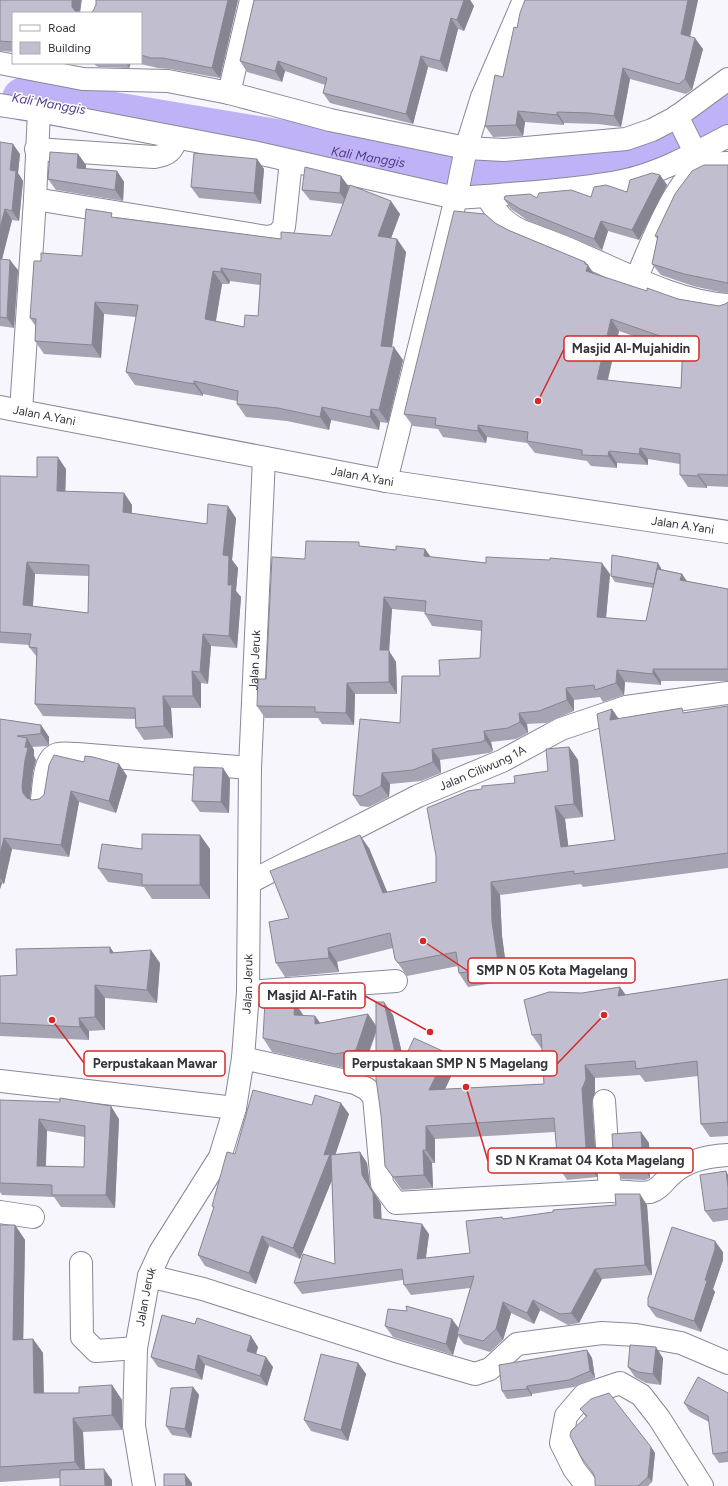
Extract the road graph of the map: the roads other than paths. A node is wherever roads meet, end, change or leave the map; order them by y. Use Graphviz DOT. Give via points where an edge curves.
graph roads {
  1 [pos="93,0"];
  2 [pos="251,0"];
  3 [pos="524,0"];
  4 [pos="91,12"];
  5 [pos="0,63"];
  6 [pos="84,71"];
  7 [pos="728,79"];
  8 [pos="229,93"];
  9 [pos="0,105"];
  10 [pos="39,111"];
  11 [pos="679,118"];
  12 [pos="728,136"];
  13 [pos="177,138"];
  14 [pos="36,149"];
  15 [pos="465,152"];
  16 [pos="695,152"];
  17 [pos="291,161"];
  18 [pos="728,163"];
  19 [pos="470,195"];
  20 [pos="35,199"];
  21 [pos="636,279"];
  22 [pos="728,305"];
  23 [pos="10,409"];
  24 [pos="264,458"];
  25 [pos="386,481"];
  26 [pos="728,532"];
  27 [pos="728,693"];
  28 [pos="250,768"];
  29 [pos="42,799"];
  30 [pos="250,882"];
  31 [pos="396,982"];
  32 [pos="248,992"];
  33 [pos="243,1058"];
  34 [pos="0,1081"];
  35 [pos="604,1101"];
  36 [pos="235,1108"];
  37 [pos="728,1155"];
  38 [pos="610,1191"];
  39 [pos="0,1212"];
  40 [pos="33,1217"];
  41 [pos="81,1263"];
  42 [pos="150,1276"];
  43 [pos="136,1348"];
  44 [pos="728,1363"];
  45 [pos="144,1486"];
  46 [pos="586,1486"];
  47 [pos="702,1486"];
  1 -- 4 [label="main road"];
  2 -- 8 [label="main road"];
  3 -- 15 [label="main road" via="482,97"];
  5 -- 6 [label="main road"];
  6 -- 8 [label="main road" via="168,81"];
  7 -- 11 [label="main road"];
  8 -- 15 [label="main road"];
  9 -- 10 [label="main road"];
  10 -- 13 [label="main road"];
  10 -- 14 [label="main road"];
  11 -- 15 [label="main road" via="626,140"];
  11 -- 16 [label="main road"];
  12 -- 16 [label="main road"];
  13 -- 14 [label="main road" via="173,149 166,156 154,157"];
  13 -- 17 [label="main road"];
  14 -- 20 [label="main road"];
  15 -- 19 [label="main road"];
  16 -- 19 [label="main road" via="648,174 623,181"];
  17 -- 19 [label="main road"];
  17 -- 20 [label="main road" via="284,227 277,235 267,237"];
  18 -- 21 [label="main road" via="700,167 676,192"];
  19 -- 21 [label="main road" via="515,227"];
  19 -- 25 [label="main road"];
  20 -- 23 [label="main road"];
  21 -- 22 [label="main road" via="699,301"];
  23 -- 24 [label="main road, Jalan A.Yani"];
  24 -- 25 [label="main road, Jalan A.Yani"];
  24 -- 28 [label="main road, Jalan Jeruk"];
  25 -- 26 [label="main road, Jalan A.Yani"];
  27 -- 30 [label="main road, Jalan Ciliwung 1A" via="626,707 561,729 502,760 457,778 404,804"];
  28 -- 29 [label="main road" via="77,754 57,755 46,767"];
  28 -- 30 [label="main road, Jalan Jeruk"];
  30 -- 32 [label="main road, Jalan Jeruk"];
  31 -- 32 [label="main road"];
  32 -- 33 [label="main road, Jalan Jeruk"];
  33 -- 36 [label="main road, Jalan Jeruk"];
  33 -- 38 [label="main road" via="355,1083 367,1089 374,1097 382,1184 396,1203"];
  34 -- 36 [label="main road"];
  35 -- 38 [label="main road"];
  36 -- 42 [label="main road, Jalan Jeruk" via="220,1157 160,1252"];
  37 -- 38 [label="main road" via="709,1156 690,1163 649,1192"];
  39 -- 40 [label="main road"];
  41 -- 43 [label="main road" via="82,1336 96,1351"];
  42 -- 43 [label="main road, Jalan Jeruk"];
  42 -- 44 [label="main road" via="203,1289 475,1374 490,1369 517,1344 602,1333 636,1335 681,1343"];
  43 -- 45 [label="main road, Jalan Jeruk" via="134,1426"];
  46 -- 47 [label="main road" via="561,1443 566,1416 584,1395 620,1383 641,1395 659,1418"];
}
